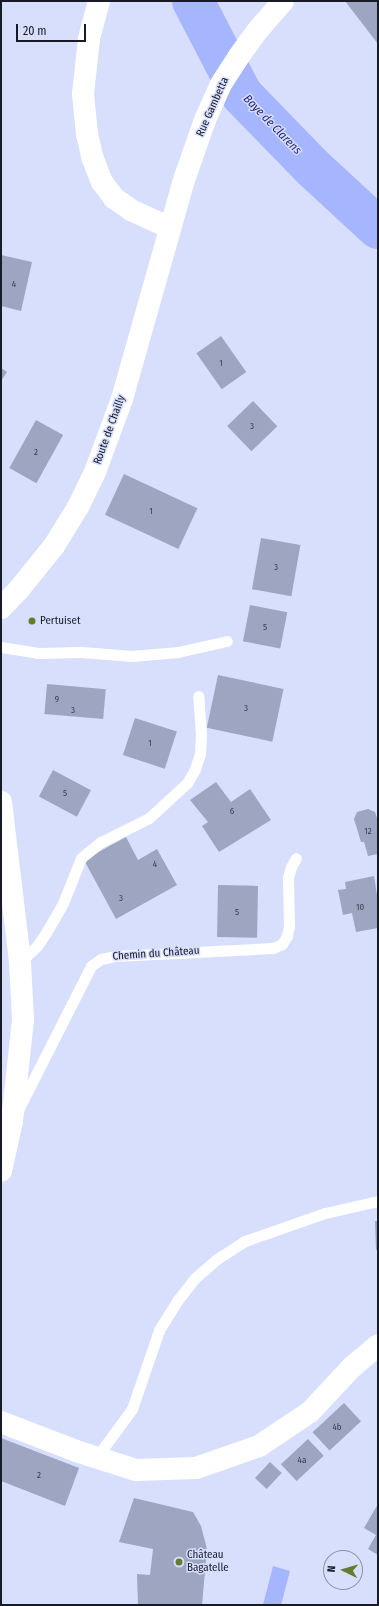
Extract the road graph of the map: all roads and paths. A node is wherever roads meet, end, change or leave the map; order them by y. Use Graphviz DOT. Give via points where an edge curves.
graph roads {
  1 [pos="99,1"];
  2 [pos="283,1"];
  3 [pos="170,228"];
  4 [pos="1,608"];
  5 [pos="227,641"];
  6 [pos="1,647"];
  7 [pos="198,696"];
  8 [pos="1,802"];
  9 [pos="296,858"];
  10 [pos="20,962"];
  11 [pos="12,1121"];
  12 [pos="1,1171"];
  13 [pos="378,1202"];
  14 [pos="378,1345"];
  15 [pos="1,1422"];
  16 [pos="96,1458"];
  1 -- 3 [label="street" via="89,38 83,94 87,134 93,158 102,182 114,198 131,210"];
  2 -- 3 [label="street, Rue Gambetta" via="258,30 221,84 205,120"];
  3 -- 4 [label="street, Route de Chailly" via="122,399 95,472 78,507 54,546"];
  5 -- 6 [label="lane" via="178,652 132,656 82,652 37,653"];
  7 -- 10 [label="lane" via="200,754 187,783 149,818 101,842 84,855 63,903 47,931 37,946"];
  8 -- 10 [label="street"];
  9 -- 11 [label="lane, Chemin du Château" via="288,878 289,926 282,944 273,948 115,956 101,959 91,966"];
  10 -- 11 [label="street" via="23,1020"];
  11 -- 12 [label="street"];
  13 -- 16 [label="lane" via="325,1213 245,1241 217,1259 195,1278 159,1330 132,1409"];
  14 -- 16 [label="street" via="352,1367 310,1412 259,1446 196,1468 136,1470"];
  15 -- 16 [label="street"];
}
